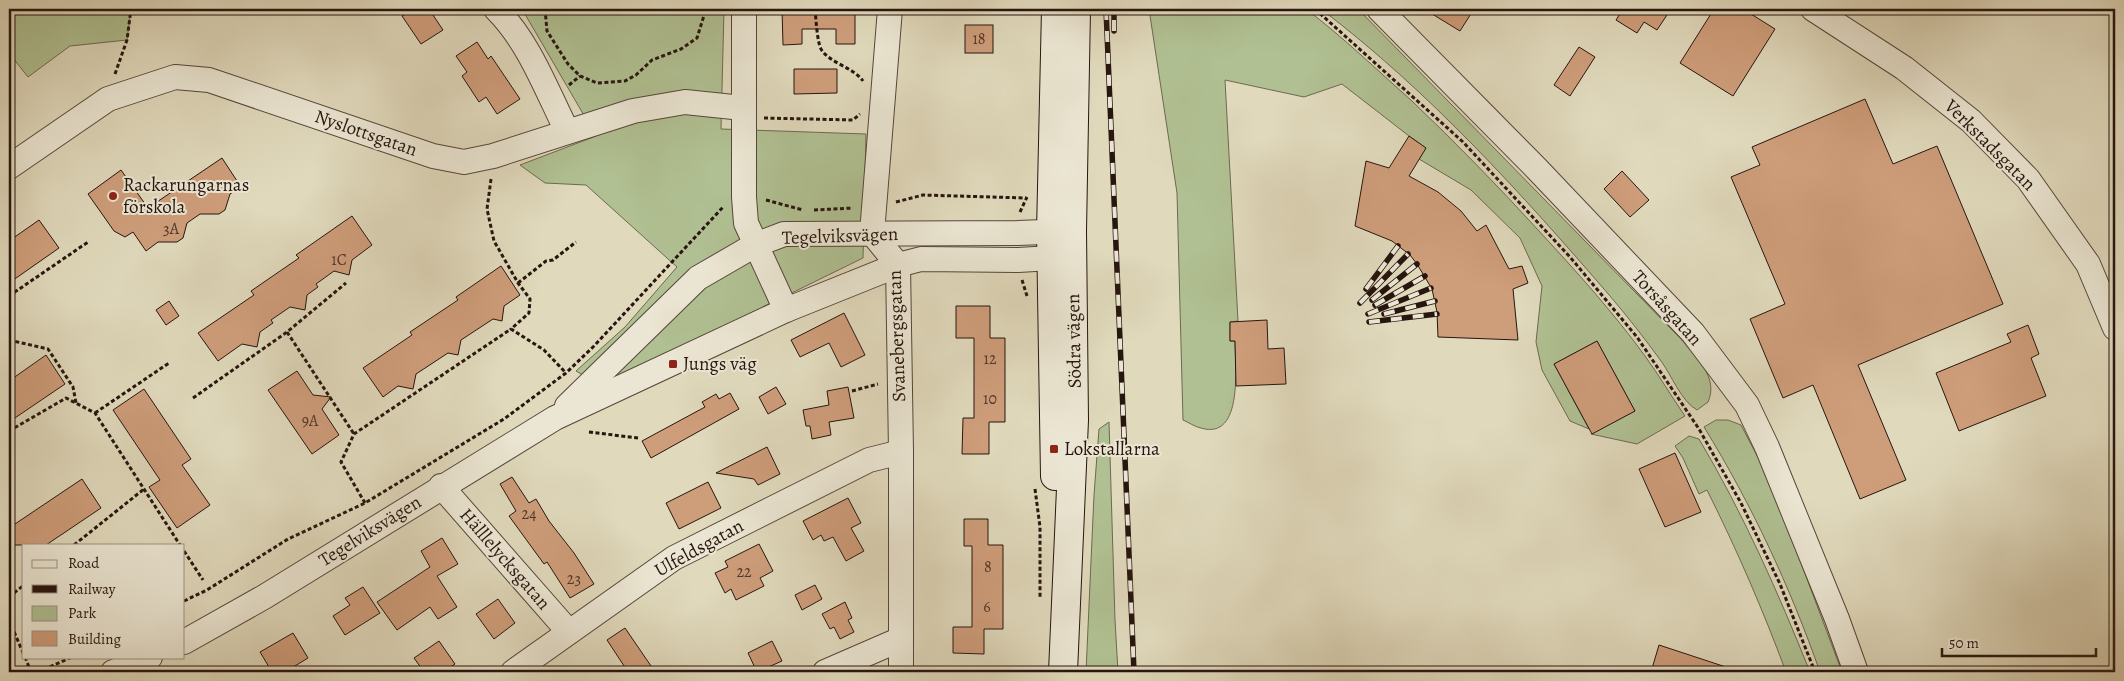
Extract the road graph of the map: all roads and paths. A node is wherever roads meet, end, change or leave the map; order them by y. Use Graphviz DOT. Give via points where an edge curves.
graph roads {
  1 [pos="131,9"];
  2 [pos="496,9"];
  3 [pos="545,9"];
  4 [pos="706,9"];
  5 [pos="744,9"];
  6 [pos="815,9"];
  7 [pos="890,9"];
  8 [pos="1056,9"];
  9 [pos="1076,9"];
  10 [pos="1315,9"];
  11 [pos="1379,9"];
  12 [pos="1813,9"];
  13 [pos="865,84"];
  14 [pos="108,99"];
  15 [pos="863,111"];
  16 [pos="752,113"];
  17 [pos="567,131"];
  18 [pos="493,156"];
  19 [pos="9,167"];
  20 [pos="744,197"];
  21 [pos="1026,198"];
  22 [pos="873,207"];
  23 [pos="1062,231"];
  24 [pos="872,233"];
  25 [pos="88,242"];
  26 [pos="576,242"];
  27 [pos="755,244"];
  28 [pos="1062,258"];
  29 [pos="898,265"];
  30 [pos="346,283"];
  31 [pos="518,283"];
  32 [pos="9,296"];
  33 [pos="786,310"];
  34 [pos="2115,328"];
  35 [pos="511,329"];
  36 [pos="287,332"];
  37 [pos="9,340"];
  38 [pos="169,363"];
  39 [pos="566,372"];
  40 [pos="193,398"];
  41 [pos="76,403"];
  42 [pos="95,412"];
  43 [pos="554,418"];
  44 [pos="9,431"];
  45 [pos="589,432"];
  46 [pos="354,434"];
  47 [pos="638,438"];
  48 [pos="901,452"];
  49 [pos="441,486"];
  50 [pos="144,490"];
  51 [pos="365,503"];
  52 [pos="379,525"];
  53 [pos="75,544"];
  54 [pos="179,544"];
  55 [pos="185,553"];
  56 [pos="203,580"];
  57 [pos="22,587"];
  58 [pos="9,597"];
  59 [pos="185,602"];
  60 [pos="9,620"];
  61 [pos="569,632"];
  62 [pos="901,638"];
  63 [pos="185,641"];
  64 [pos="22,651"];
  65 [pos="25,658"];
  66 [pos="70,658"];
  67 [pos="148,658"];
  68 [pos="31,672"];
  69 [pos="38,672"];
  70 [pos="113,672"];
  71 [pos="513,672"];
  72 [pos="824,672"];
  73 [pos="901,672"];
  74 [pos="1062,672"];
  75 [pos="1815,672"];
  76 [pos="1856,672"];
  1 -- 14 [label="path" via="127,40"];
  2 -- 17 [label="street" via="510,23 533,62"];
  3 -- 4 [label="path" via="547,31 568,64 580,76 597,83 625,81 652,60 682,49 697,38"];
  5 -- 16 [label="street"];
  6 -- 13 [label="path" via="821,49 857,73"];
  7 -- 22 [label="street"];
  8 -- 23 [label="main road, Södra vägen"];
  9 -- 23 [label="main road, Södra vägen"];
  10 -- 75 [label="path" via="1463,142 1570,257 1637,337 1699,429 1741,503 1780,584"];
  11 -- 76 [label="street, Torsåsgatan" via="1692,333 1747,405 1778,474"];
  12 -- 34 [label="street, Verkstadsgatan" via="1912,74 1971,121 2028,178 2088,264"];
  14 -- 18 [label="street, Nyslottsgatan" via="174,77 209,80 433,156 464,162"];
  14 -- 19 [label="street, Nyslottsgatan"];
  15 -- 16 [label="path" via="853,120"];
  16 -- 17 [label="street, Nyslottsgatan" via="685,102 633,111"];
  16 -- 20 [label="street"];
  17 -- 18 [label="street, Nyslottsgatan"];
  18 -- 31 [label="path" via="487,208 494,241"];
  20 -- 22 [label="path" via="803,210"];
  20 -- 27 [label="street" via="746,223"];
  20 -- 39 [label="path" via="722,207"];
  21 -- 22 [label="path" via="923,195"];
  22 -- 24 [label="street"];
  23 -- 24 [label="street, Tegelviksvägen"];
  23 -- 28 [label="main road, Södra vägen"];
  24 -- 27 [label="street, Tegelviksvägen" via="784,234"];
  24 -- 29 [label="street, Svanebergsgatan"];
  25 -- 32 [label="path"];
  26 -- 31 [label="path"];
  27 -- 33 [label="street"];
  27 -- 43 [label="street, Tegelviksvägen" via="698,278"];
  28 -- 29 [label="street, Tegelviksvägen" via="921,259"];
  28 -- 74 [label="main road, Södra vägen"];
  29 -- 33 [label="street, Tegelviksvägen"];
  29 -- 48 [label="street, Svanebergsgatan"];
  30 -- 36 [label="path"];
  31 -- 35 [label="path" via="530,299 529,313"];
  33 -- 43 [label="street, Tegelviksvägen"];
  35 -- 39 [label="path" via="544,350"];
  35 -- 46 [label="path"];
  36 -- 40 [label="path"];
  36 -- 46 [label="path"];
  37 -- 41 [label="path" via="48,349 73,387"];
  38 -- 42 [label="path"];
  39 -- 51 [label="path" via="504,419"];
  41 -- 42 [label="path"];
  41 -- 44 [label="path" via="66,398"];
  42 -- 50 [label="path"];
  43 -- 49 [label="street, Tegelviksvägen"];
  45 -- 47 [label="path"];
  46 -- 51 [label="path" via="341,462"];
  48 -- 61 [label="street, Ulfeldsgatan" via="869,460 674,558"];
  48 -- 62 [label="street, Svanebergsgatan"];
  49 -- 52 [label="street, Tegelviksvägen"];
  49 -- 61 [label="street, Hälllelycksgatan"];
  50 -- 53 [label="path"];
  50 -- 54 [label="path"];
  51 -- 52 [label="path"];
  51 -- 59 [label="path" via="288,539"];
  52 -- 63 [label="street, Tegelviksvägen" via="264,598"];
  55 -- 56 [label="path"];
  57 -- 58 [label="path"];
  60 -- 64 [label="path"];
  61 -- 71 [label="street, Ulfeldsgatan"];
  62 -- 72 [label="street"];
  62 -- 73 [label="street, Svanebergsgatan"];
  65 -- 68 [label="path"];
  66 -- 69 [label="path"];
  67 -- 70 [label="street"];
}
